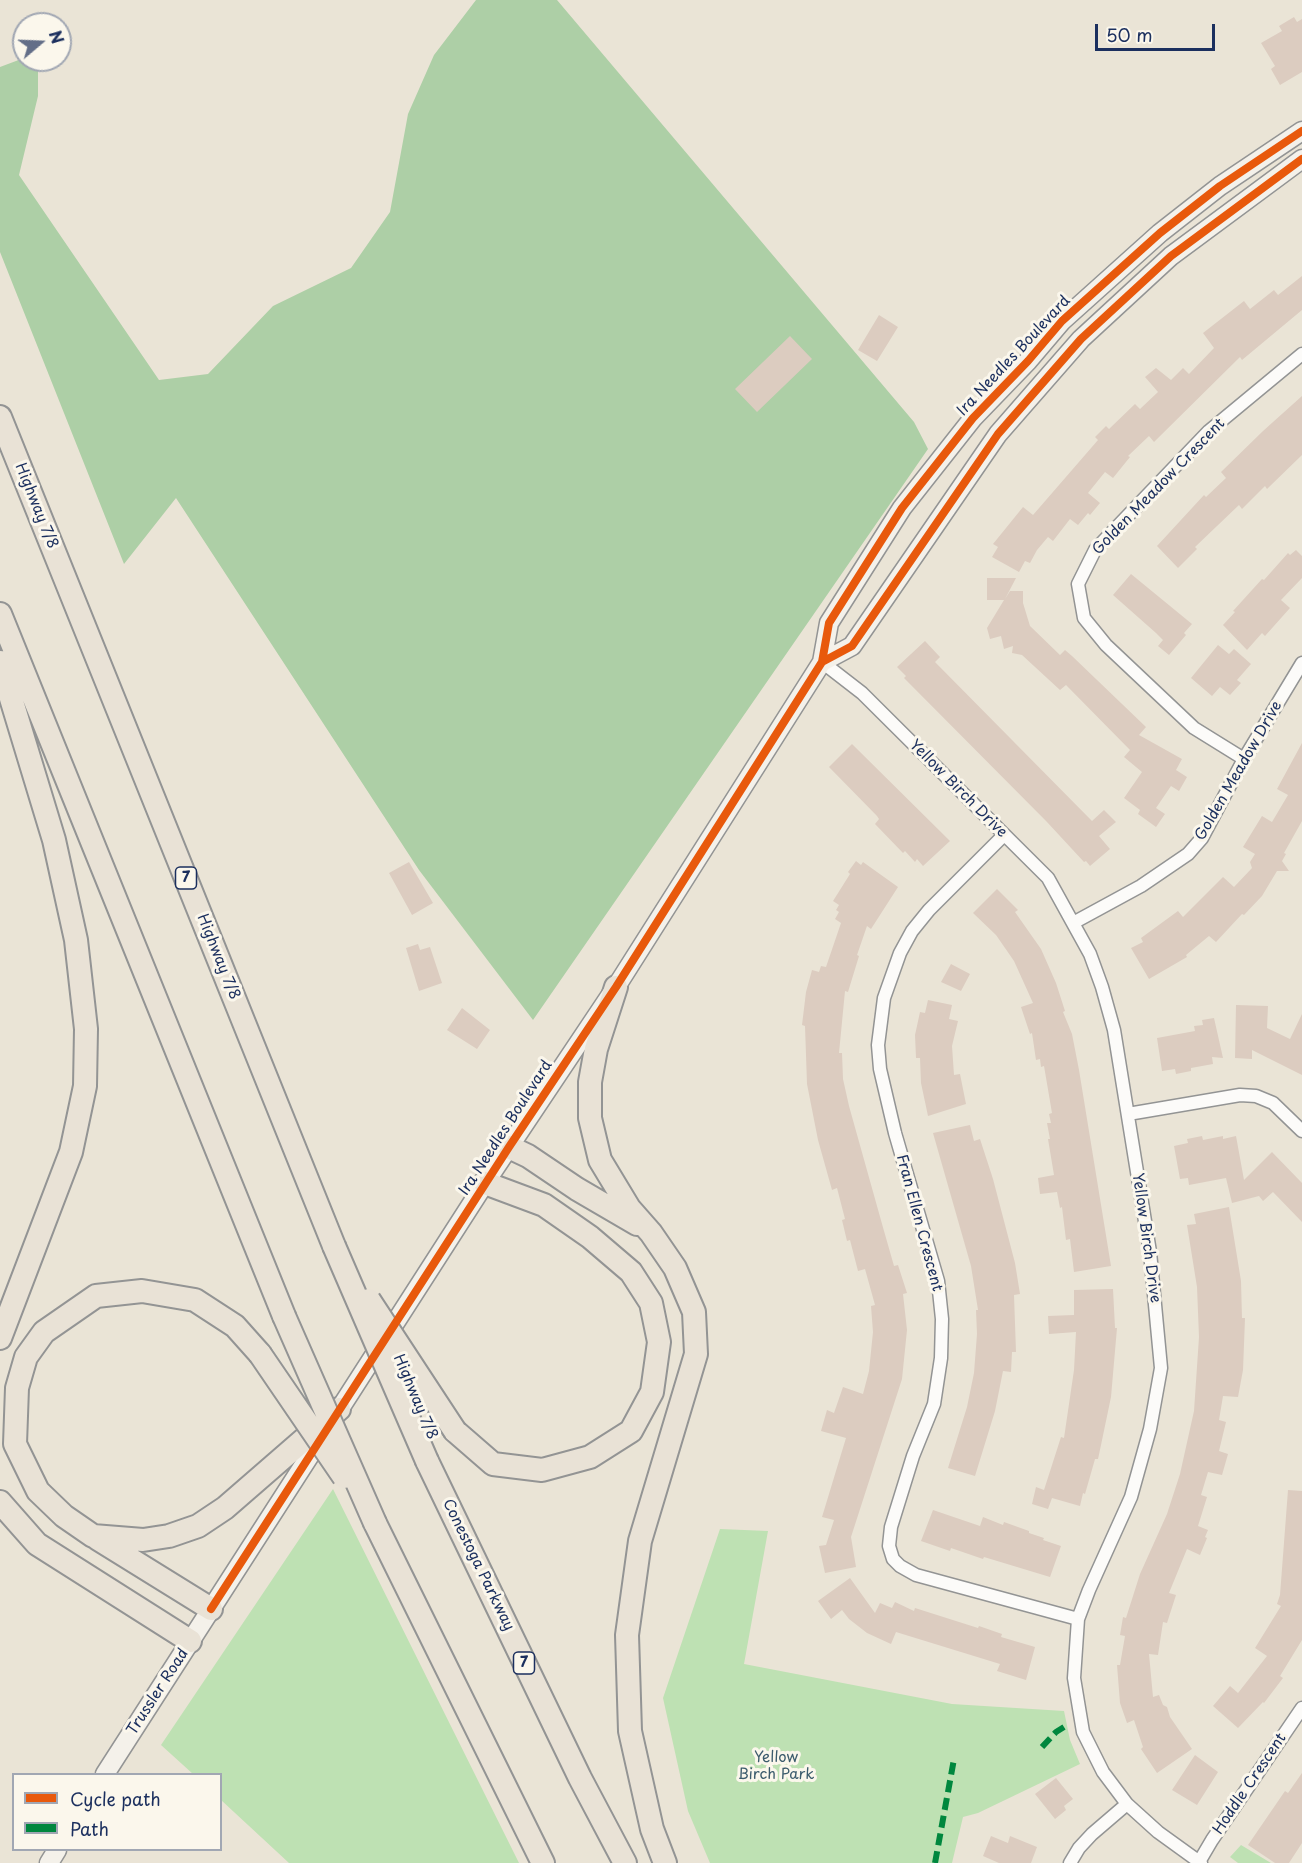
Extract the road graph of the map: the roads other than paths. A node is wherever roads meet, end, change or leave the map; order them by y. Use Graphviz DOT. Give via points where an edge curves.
graph roads {
  1 [pos="1302,131"];
  2 [pos="1302,159"];
  3 [pos="1302,354"];
  4 [pos="0,417"];
  5 [pos="0,614"];
  6 [pos="0,662"];
  7 [pos="822,662"];
  8 [pos="1302,663"];
  9 [pos="1244,759"];
  10 [pos="1004,835"];
  11 [pos="1073,923"];
  12 [pos="616,987"];
  13 [pos="1128,1114"];
  14 [pos="1302,1131"];
  15 [pos="509,1147"];
  16 [pos="485,1183"];
  17 [pos="651,1233"];
  18 [pos="334,1246"];
  19 [pos="0,1338"];
  20 [pos="339,1409"];
  21 [pos="427,1461"];
  22 [pos="0,1502"];
  23 [pos="375,1523"];
  24 [pos="93,1536"];
  25 [pos="211,1609"];
  26 [pos="1078,1619"];
  27 [pos="190,1641"];
  28 [pos="1302,1708"];
  29 [pos="106,1773"];
  30 [pos="1127,1804"];
  31 [pos="1200,1862"];
  32 [pos="543,1863"];
  33 [pos="625,1863"];
  34 [pos="665,1863"];
  35 [pos="1070,1863"];
  1 -- 7 [label="main road, Ira Needles Boulevard" via="1220,186 1160,233 1062,321 973,418 902,508 829,623"];
  2 -- 7 [label="main road, Ira Needles Boulevard" via="1171,256 1080,339 998,434 852,646"];
  3 -- 9 [label="street, Golden Meadow Crescent" via="1209,431 1095,550 1078,584 1084,618 1107,645 1194,728"];
  4 -- 18 [label="highway, Highway 7/8 / 7"];
  5 -- 23 [label="highway, bridge" via="284,1316"];
  6 -- 19 [label="highway" via="54,840 76,940 86,1029 85,1086 71,1152"];
  7 -- 10 [label="street, Yellow Birch Drive" via="862,693"];
  7 -- 12 [label="main road, Ira Needles Boulevard"];
  8 -- 9 [label="street, Golden Meadow Drive"];
  9 -- 11 [label="street, Golden Meadow Drive" via="1202,838 1188,854 1141,886"];
  10 -- 11 [label="street, Yellow Birch Drive" via="1047,878"];
  10 -- 26 [label="street, Fran Ellen Crescent" via="912,931 884,998 878,1045 880,1069 894,1133 938,1281 942,1320 934,1404 891,1527 890,1546 893,1559 916,1575"];
  11 -- 13 [label="street, Yellow Birch Drive" via="1102,987 1114,1030"];
  12 -- 15 [label="main road, Ira Needles Boulevard"];
  12 -- 17 [label="highway" via="596,1049 590,1082 590,1118 600,1160 629,1208"];
  13 -- 14 [label="street" via="1240,1095 1256,1096 1274,1103"];
  13 -- 26 [label="street, Yellow Birch Drive" via="1150,1252 1161,1368 1150,1429 1131,1497"];
  15 -- 16 [label="main road, Ira Needles Boulevard"];
  15 -- 17 [label="highway"];
  16 -- 18 [label="highway, bridge" via="544,1205 590,1237 631,1272 651,1303 659,1342 652,1392 631,1431 590,1457 542,1470 493,1464 455,1431"];
  16 -- 20 [label="main road, Ira Needles Boulevard"];
  17 -- 34 [label="highway" via="675,1268 694,1312 696,1354 640,1541 627,1635 630,1731 652,1829"];
  18 -- 21 [label="highway, Highway 7/8 / 7, bridge"];
  20 -- 24 [label="highway" via="225,1508 198,1526 143,1540"];
  20 -- 25 [label="main road, Ira Needles Boulevard"];
  21 -- 33 [label="highway, Conestoga Parkway / 7"];
  22 -- 27 [label="highway" via="38,1544"];
  23 -- 24 [label="highway, bridge" via="260,1354 235,1326 195,1300 142,1291 96,1296 44,1332 27,1357 17,1388 15,1444 38,1491"];
  23 -- 32 [label="highway"];
  24 -- 25 [label="highway"];
  25 -- 27 [label="main road, Trussler Road"];
  26 -- 30 [label="street, Yellow Birch Drive" via="1074,1678 1083,1732 1103,1772"];
  27 -- 29 [label="main road, Trussler Road"];
  28 -- 31 [label="street, Hoddle Crescent"];
  30 -- 31 [label="street, Yellow Birch Drive"];
  30 -- 35 [label="street" via="1092,1834"];
}
